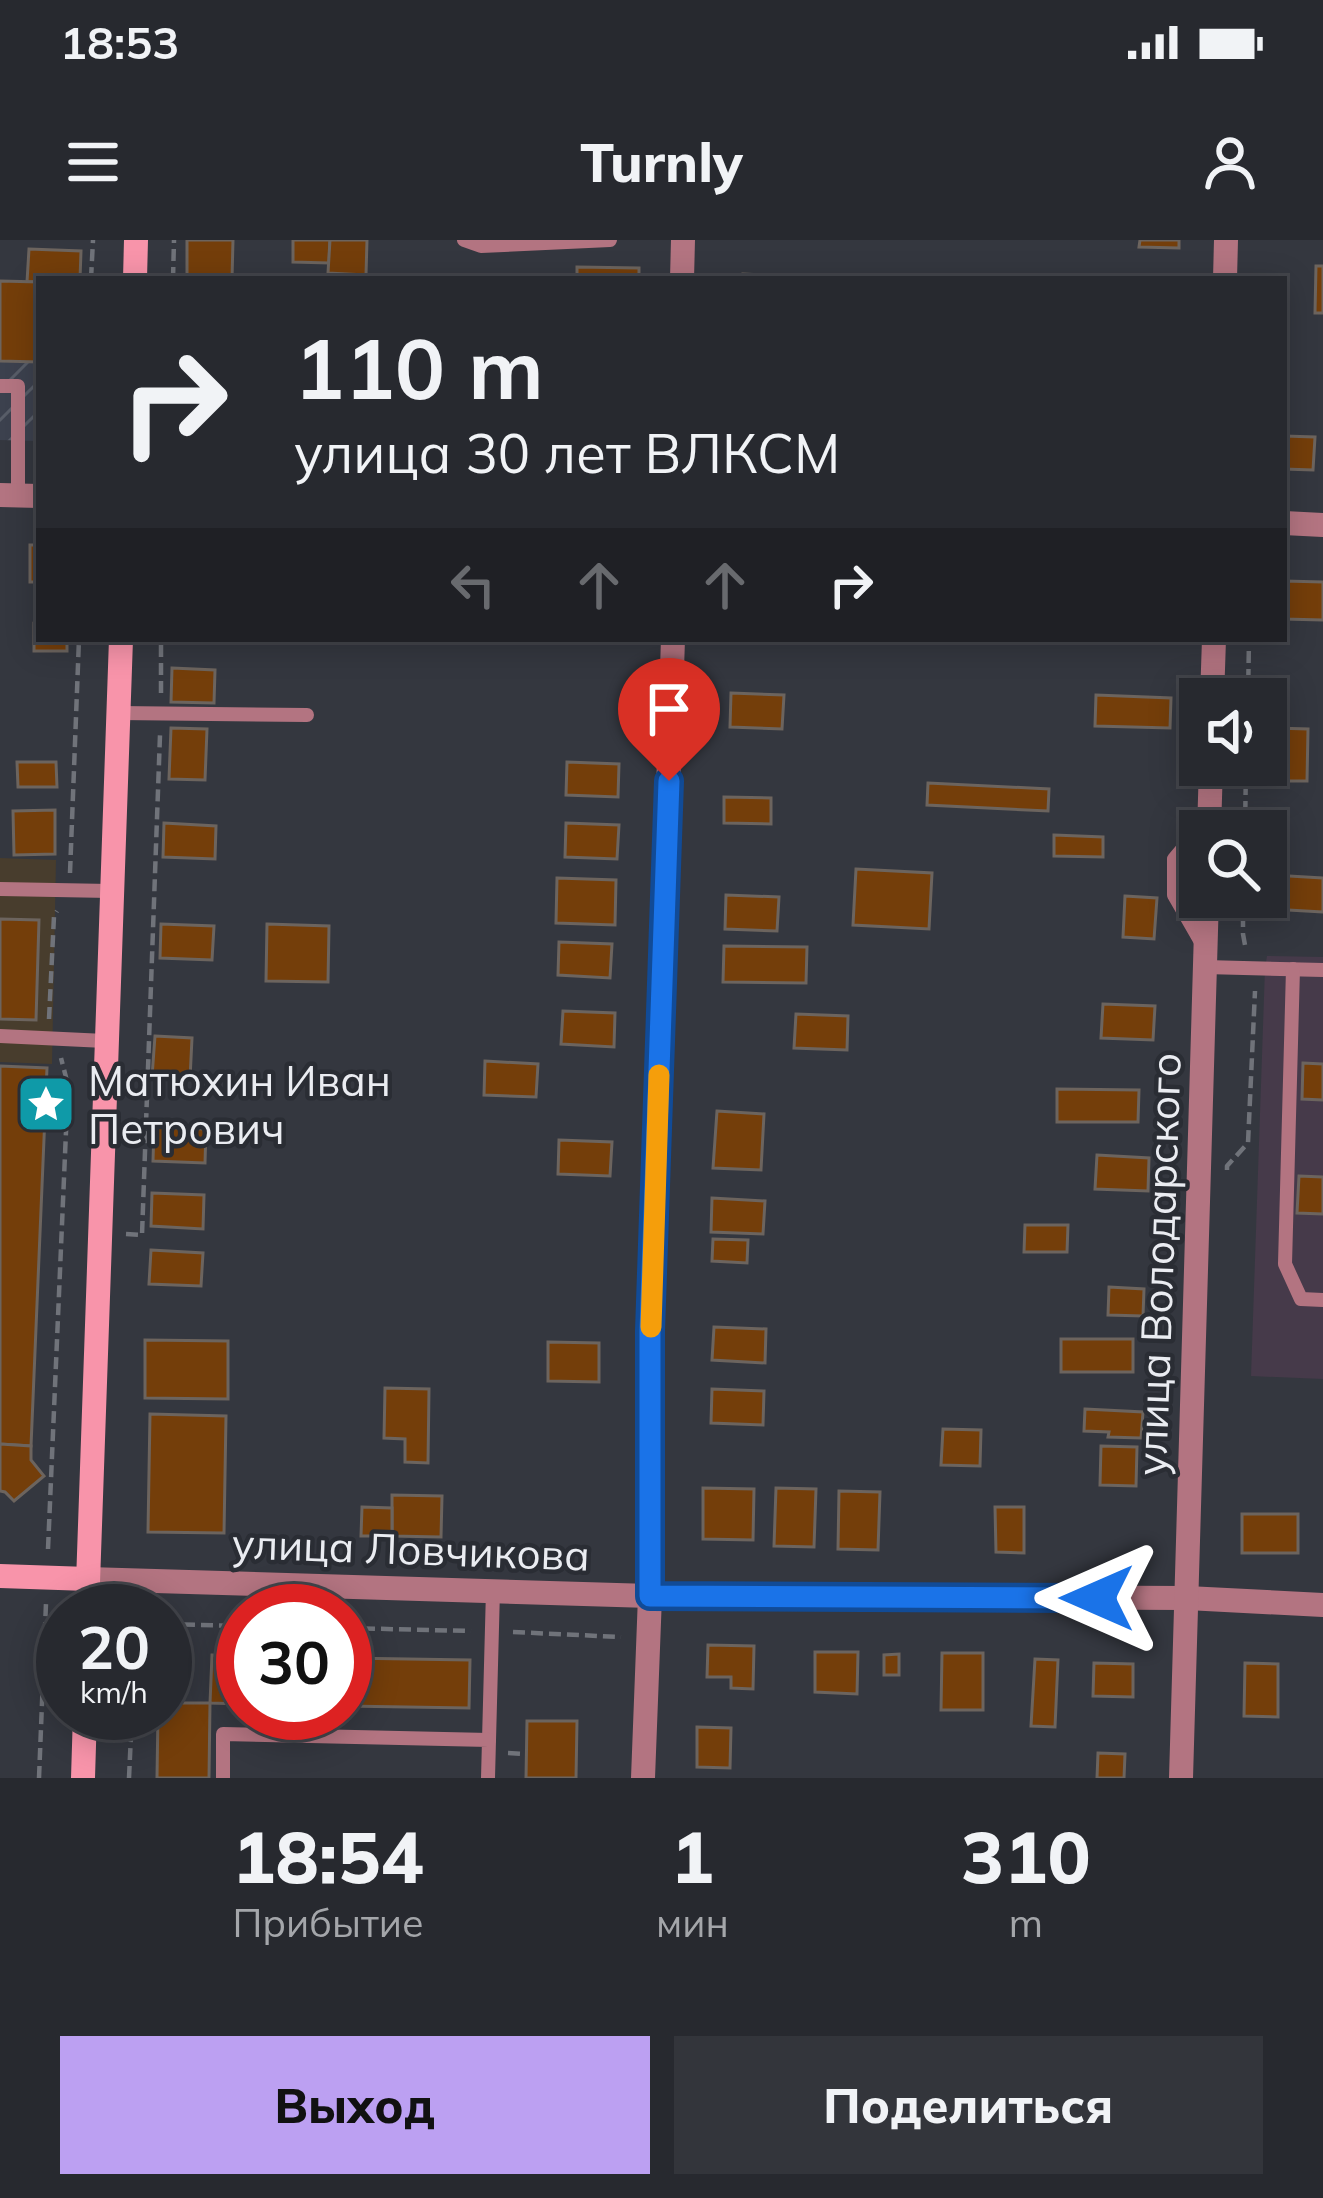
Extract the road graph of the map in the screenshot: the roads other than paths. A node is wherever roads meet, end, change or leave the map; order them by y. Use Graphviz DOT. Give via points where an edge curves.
graph roads {
  1 [pos="136,240"];
  2 [pos="464,240"];
  3 [pos="610,240"];
  4 [pos="683,240"];
  5 [pos="1226,240"];
  6 [pos="135,276"];
  7 [pos="682,276"];
  8 [pos="1225,276"];
  9 [pos="0,386"];
  10 [pos="19,496"];
  11 [pos="1287,523"];
  12 [pos="1323,525"];
  13 [pos="121,642"];
  14 [pos="673,642"];
  15 [pos="1214,642"];
  16 [pos="1213,678"];
  17 [pos="118,713"];
  18 [pos="307,715"];
  19 [pos="1179,854"];
  20 [pos="0,889"];
  21 [pos="110,892"];
  22 [pos="1179,906"];
  23 [pos="1185,918"];
  24 [pos="1207,918"];
  25 [pos="1206,959"];
  26 [pos="1293,969"];
  27 [pos="1323,970"];
  28 [pos="0,1036"];
  29 [pos="105,1041"];
  30 [pos="1323,1300"];
  31 [pos="0,1576"];
  32 [pos="88,1579"];
  33 [pos="88,1584"];
  34 [pos="493,1590"];
  35 [pos="650,1596"];
  36 [pos="1187,1598"];
  37 [pos="1323,1605"];
  38 [pos="84,1740"];
  39 [pos="489,1740"];
  40 [pos="83,1778"];
  41 [pos="223,1778"];
  42 [pos="488,1778"];
  43 [pos="643,1778"];
  44 [pos="1180,1778"];
  1 -- 6 [label="street"];
  2 -- 3 [label="lane"];
  4 -- 7 [label="street"];
  5 -- 8 [label="street"];
  9 -- 10 [label="lane" via="18,386"];
  11 -- 12 [label="street"];
  13 -- 17 [label="street"];
  14 -- 35 [label="street" via="650,1331"];
  15 -- 16 [label="street"];
  17 -- 18 [label="lane"];
  17 -- 21 [label="street"];
  19 -- 22 [label="lane"];
  20 -- 21 [label="lane"];
  21 -- 29 [label="street"];
  23 -- 25 [label="lane"];
  24 -- 25 [label="street, улица Володарского"];
  25 -- 26 [label="lane"];
  25 -- 36 [label="street, улица Володарского"];
  26 -- 27 [label="lane"];
  26 -- 30 [label="lane" via="1285,1264 1301,1299"];
  28 -- 29 [label="lane"];
  29 -- 32 [label="street"];
  31 -- 32 [label="street, улица Ловчикова"];
  32 -- 33 [label="street"];
  32 -- 34 [label="street, улица Ловчикова"];
  34 -- 35 [label="street, улица Ловчикова"];
  34 -- 39 [label="lane"];
  35 -- 36 [label="street, улица Ловчикова"];
  35 -- 43 [label="street"];
  36 -- 37 [label="street, улица Ловчикова"];
  36 -- 44 [label="street, улица Володарского"];
  38 -- 40 [label="street"];
  39 -- 41 [label="lane" via="224,1734"];
  39 -- 42 [label="lane"];
}
